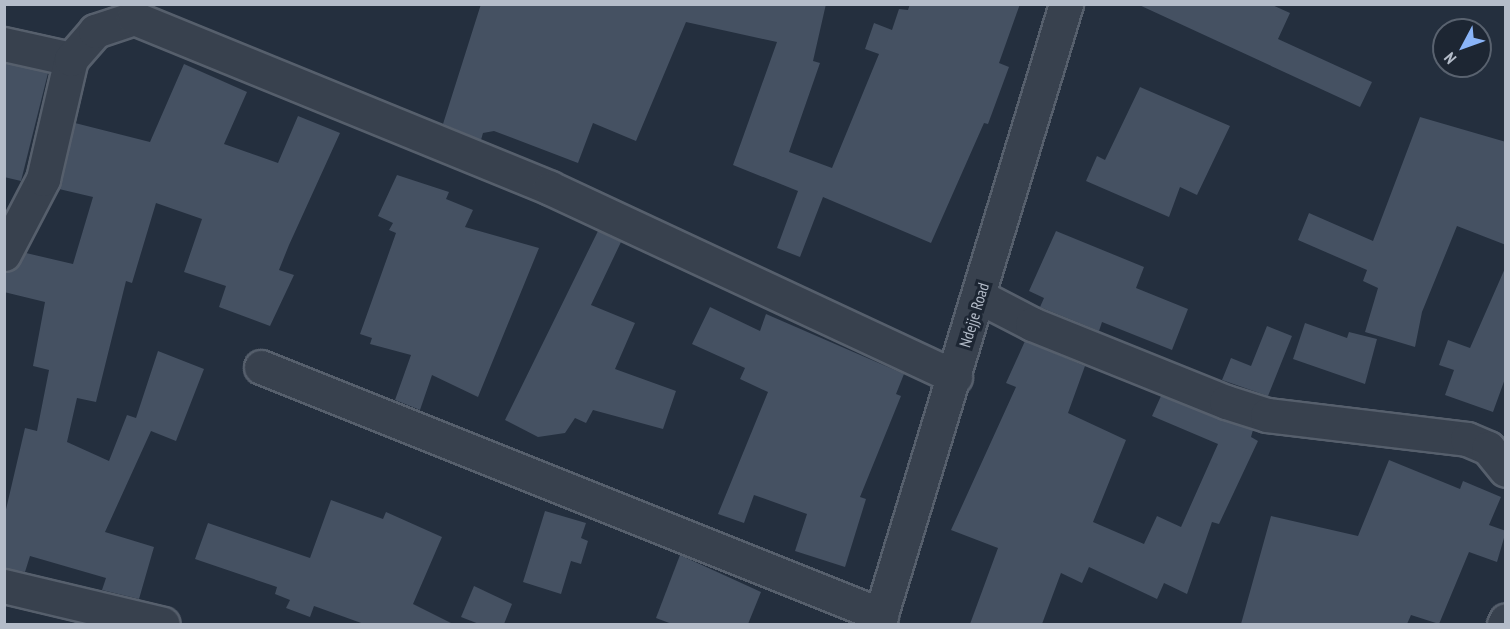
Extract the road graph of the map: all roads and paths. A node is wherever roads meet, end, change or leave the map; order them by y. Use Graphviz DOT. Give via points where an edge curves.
graph roads {
  1 [pos="1066,4"];
  2 [pos="137,11"];
  3 [pos="4,44"];
  4 [pos="71,59"];
  5 [pos="4,254"];
  6 [pos="980,297"];
  7 [pos="261,367"];
  8 [pos="955,377"];
  9 [pos="1503,461"];
  10 [pos="4,586"];
  11 [pos="879,620"];
  12 [pos="163,624"];
  1 -- 6 [label="street, Ndejje Road"];
  2 -- 4 [label="street" via="95,32"];
  2 -- 8 [label="street" via="550,188"];
  3 -- 4 [label="street"];
  4 -- 5 [label="street" via="43,179"];
  6 -- 8 [label="street, Ndejje Road"];
  6 -- 9 [label="street" via="1032,324 1267,415 1449,435 1488,448"];
  7 -- 11 [label="street"];
  8 -- 11 [label="street, Ndejje Road"];
  10 -- 12 [label="street"];
}
